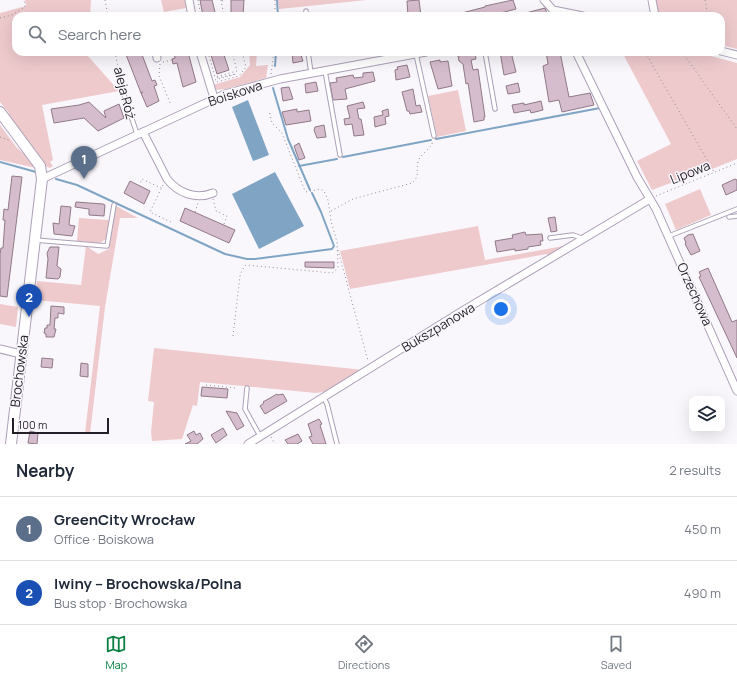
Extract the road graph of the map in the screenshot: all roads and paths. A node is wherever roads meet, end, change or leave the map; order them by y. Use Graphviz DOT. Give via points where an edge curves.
graph roads {
  1 [pos="24,0"];
  2 [pos="105,0"];
  3 [pos="189,0"];
  4 [pos="198,0"];
  5 [pos="221,0"];
  6 [pos="226,0"];
  7 [pos="275,0"];
  8 [pos="652,0"];
  9 [pos="704,0"];
  10 [pos="547,1"];
  11 [pos="18,12"];
  12 [pos="107,12"];
  13 [pos="191,12"];
  14 [pos="200,12"];
  15 [pos="223,12"];
  16 [pos="275,12"];
  17 [pos="554,12"];
  18 [pos="654,12"];
  19 [pos="707,12"];
  20 [pos="12,14"];
  21 [pos="0,18"];
  22 [pos="725,52"];
  23 [pos="737,55"];
  24 [pos="116,56"];
  25 [pos="201,56"];
  26 [pos="209,56"];
  27 [pos="233,56"];
  28 [pos="243,56"];
  29 [pos="274,56"];
  30 [pos="309,56"];
  31 [pos="405,56"];
  32 [pos="416,56"];
  33 [pos="486,56"];
  34 [pos="578,56"];
  35 [pos="647,56"];
  36 [pos="685,56"];
  37 [pos="158,58"];
  38 [pos="172,60"];
  39 [pos="325,71"];
  40 [pos="311,73"];
  41 [pos="216,79"];
  42 [pos="272,81"];
  43 [pos="208,85"];
  44 [pos="123,92"];
  45 [pos="214,98"];
  46 [pos="171,105"];
  47 [pos="269,110"];
  48 [pos="496,110"];
  49 [pos="0,112"];
  50 [pos="737,129"];
  51 [pos="140,133"];
  52 [pos="434,136"];
  53 [pos="0,137"];
  54 [pos="15,143"];
  55 [pos="340,155"];
  56 [pos="737,163"];
  57 [pos="714,172"];
  58 [pos="42,179"];
  59 [pos="164,183"];
  60 [pos="139,186"];
  61 [pos="162,188"];
  62 [pos="213,195"];
  63 [pos="198,196"];
  64 [pos="650,199"];
  65 [pos="114,205"];
  66 [pos="737,209"];
  67 [pos="330,211"];
  68 [pos="195,212"];
  69 [pos="729,217"];
  70 [pos="737,217"];
  71 [pos="171,222"];
  72 [pos="224,224"];
  73 [pos="669,236"];
  74 [pos="550,238"];
  75 [pos="34,240"];
  76 [pos="585,240"];
  77 [pos="338,250"];
  78 [pos="233,336"];
  79 [pos="0,349"];
  80 [pos="21,354"];
  81 [pos="367,370"];
  82 [pos="206,385"];
  83 [pos="236,388"];
  84 [pos="247,388"];
  85 [pos="737,390"];
  86 [pos="324,398"];
  87 [pos="260,436"];
  88 [pos="11,444"];
  89 [pos="248,444"];
  90 [pos="337,444"];
  1 -- 11 [label="path" via="25,7"];
  2 -- 12 [label="path"];
  3 -- 13 [label="street"];
  4 -- 14 [label="path"];
  5 -- 6 [label="path"];
  5 -- 15 [label="path"];
  7 -- 16 [label="path"];
  8 -- 18 [label="street"];
  9 -- 19 [label="path"];
  10 -- 17 [label="street"];
  20 -- 21 [label="path"];
  22 -- 23 [label="street"];
  24 -- 44 [label="path, aleja Róż"];
  25 -- 43 [label="street"];
  26 -- 27 [label="path" via="215,77 237,71"];
  28 -- 43 [label="path" via="246,67 240,76"];
  29 -- 42 [label="path"];
  30 -- 40 [label="lane"];
  31 -- 39 [label="street, Boiskowa"];
  32 -- 52 [label="lane"];
  33 -- 48 [label="lane"];
  34 -- 64 [label="street, Orzechowa"];
  35 -- 57 [label="path"];
  36 -- 50 [label="path"];
  37 -- 38 [label="path"];
  37 -- 46 [label="path" via="159,76"];
  39 -- 40 [label="street, Boiskowa"];
  39 -- 55 [label="lane"];
  40 -- 42 [label="street, Boiskowa"];
  41 -- 41 [label="path" via="236,74"];
  42 -- 45 [label="street, Boiskowa"];
  43 -- 45 [label="street"];
  44 -- 51 [label="lane, aleja Róż"];
  45 -- 51 [label="street, Boiskowa"];
  47 -- 67 [label="path" via="272,123 282,133 305,191 324,191"];
  49 -- 58 [label="street, Brochowska" via="40,166"];
  51 -- 58 [label="street, Boiskowa"];
  51 -- 63 [label="street" via="171,184 181,192"];
  52 -- 67 [label="path" via="433,144 418,161 417,179 412,183 353,199"];
  53 -- 54 [label="path"];
  56 -- 57 [label="path, Lipowa"];
  57 -- 64 [label="path, Lipowa"];
  58 -- 75 [label="street, Brochowska"];
  59 -- 61 [label="path"];
  60 -- 61 [label="path" via="142,179"];
  61 -- 71 [label="path" via="150,212"];
  62 -- 63 [label="street"];
  62 -- 72 [label="path" via="216,211 227,216"];
  63 -- 68 [label="path"];
  64 -- 73 [label="street, Orzechowa"];
  64 -- 76 [label="street, Bukszpanowa"];
  65 -- 75 [label="lane" via="107,246"];
  66 -- 73 [label="lane"];
  67 -- 77 [label="path"];
  69 -- 70 [label="lane"];
  73 -- 85 [label="street, Orzechowa"];
  74 -- 76 [label="lane" via="573,235"];
  75 -- 80 [label="street, Brochowska"];
  76 -- 81 [label="street, Bukszpanowa"];
  77 -- 78 [label="path" via="338,268 332,273 248,264 243,267"];
  77 -- 81 [label="path" via="366,349"];
  79 -- 80 [label="street"];
  80 -- 88 [label="street, Brochowska"];
  81 -- 86 [label="street, Bukszpanowa"];
  82 -- 83 [label="path"];
  84 -- 87 [label="lane" via="245,409"];
  86 -- 87 [label="street, Bukszpanowa"];
  86 -- 90 [label="lane"];
  87 -- 89 [label="street, Bukszpanowa"];
}
